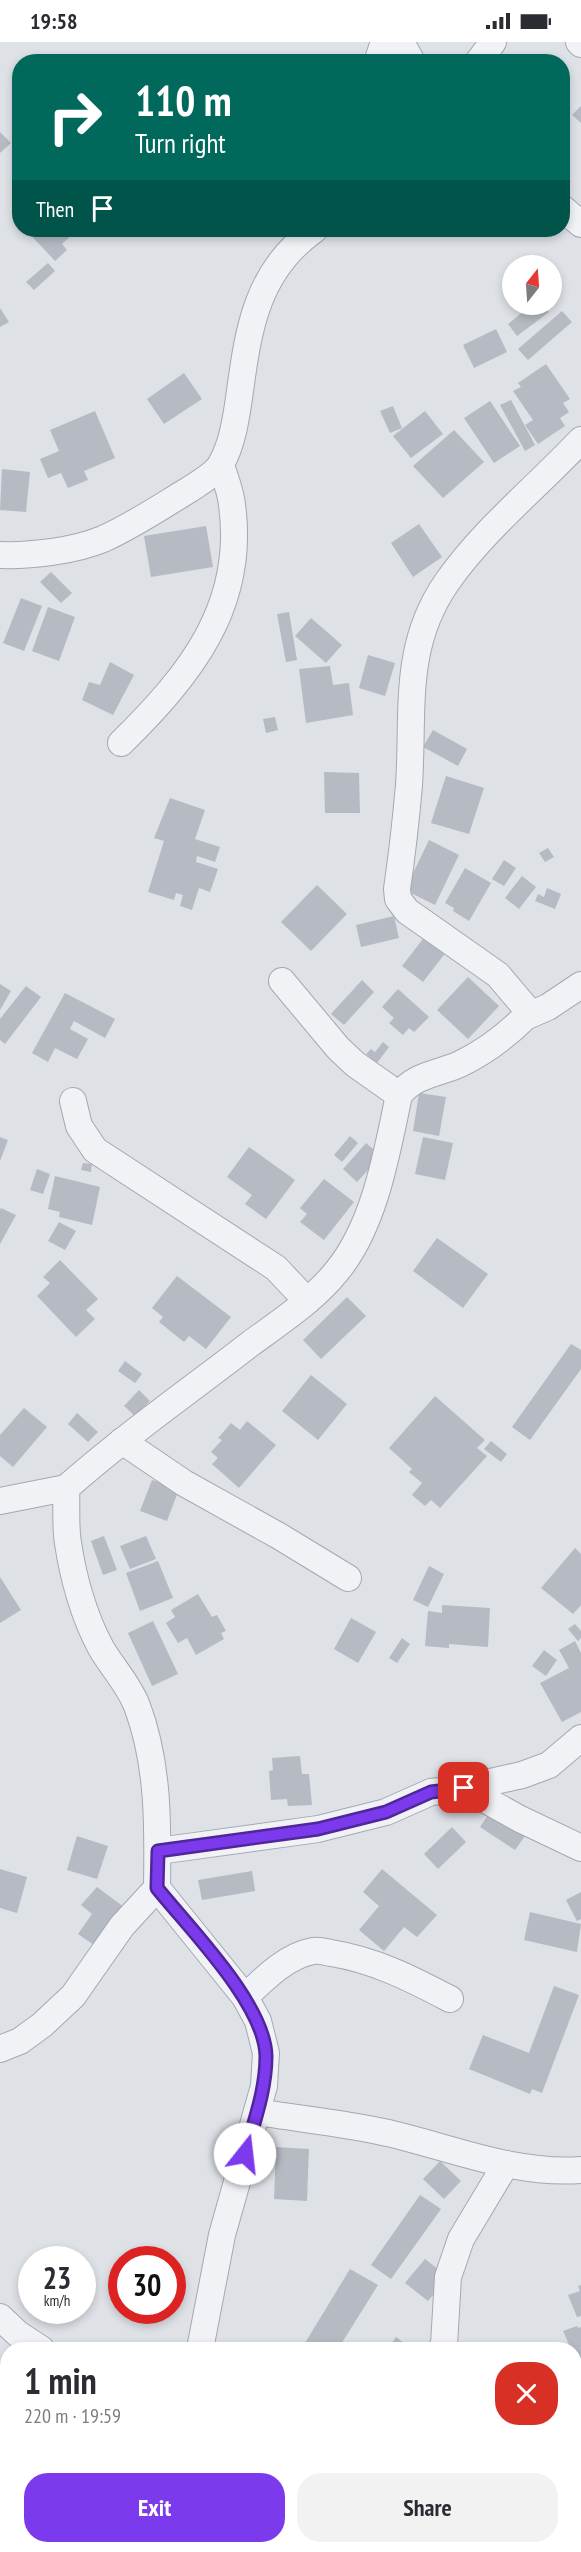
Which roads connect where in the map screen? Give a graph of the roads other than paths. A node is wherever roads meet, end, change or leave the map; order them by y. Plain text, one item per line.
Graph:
1 (308, 237) edge
2 (581, 440) edge
3 (221, 465) junction
4 (0, 555) edge
5 (121, 743) dead end
6 (282, 981) dead end
7 (581, 985) edge
8 (525, 1017) junction
9 (399, 1095) junction
10 (73, 1101) dead end
11 (307, 1301) junction
12 (122, 1441) junction
13 (66, 1488) junction
14 (0, 1501) edge
15 (348, 1578) dead end
16 (581, 1738) edge
17 (464, 1788) junction
18 (581, 1848) edge
19 (158, 1851) junction
20 (157, 1888) junction
21 (245, 1997) junction
22 (450, 1999) dead end
23 (0, 2049) edge
24 (257, 2112) junction
25 (506, 2164) junction
26 (581, 2170) edge
27 (0, 2317) edge
28 (30, 2342) edge
29 (201, 2342) edge
30 (446, 2342) edge

1 - 3 street
2 - 8 street
3 - 4 street
3 - 5 street
6 - 9 street
7 - 8 street
8 - 9 street
9 - 11 street
10 - 11 street
11 - 12 street
12 - 13 street
12 - 15 street
13 - 14 street
13 - 19 street
16 - 17 street
17 - 18 street
17 - 19 street
19 - 20 street
20 - 21 street
20 - 23 street
21 - 22 street
21 - 24 street
24 - 25 street
24 - 29 street
25 - 26 street
25 - 30 street
27 - 28 street

